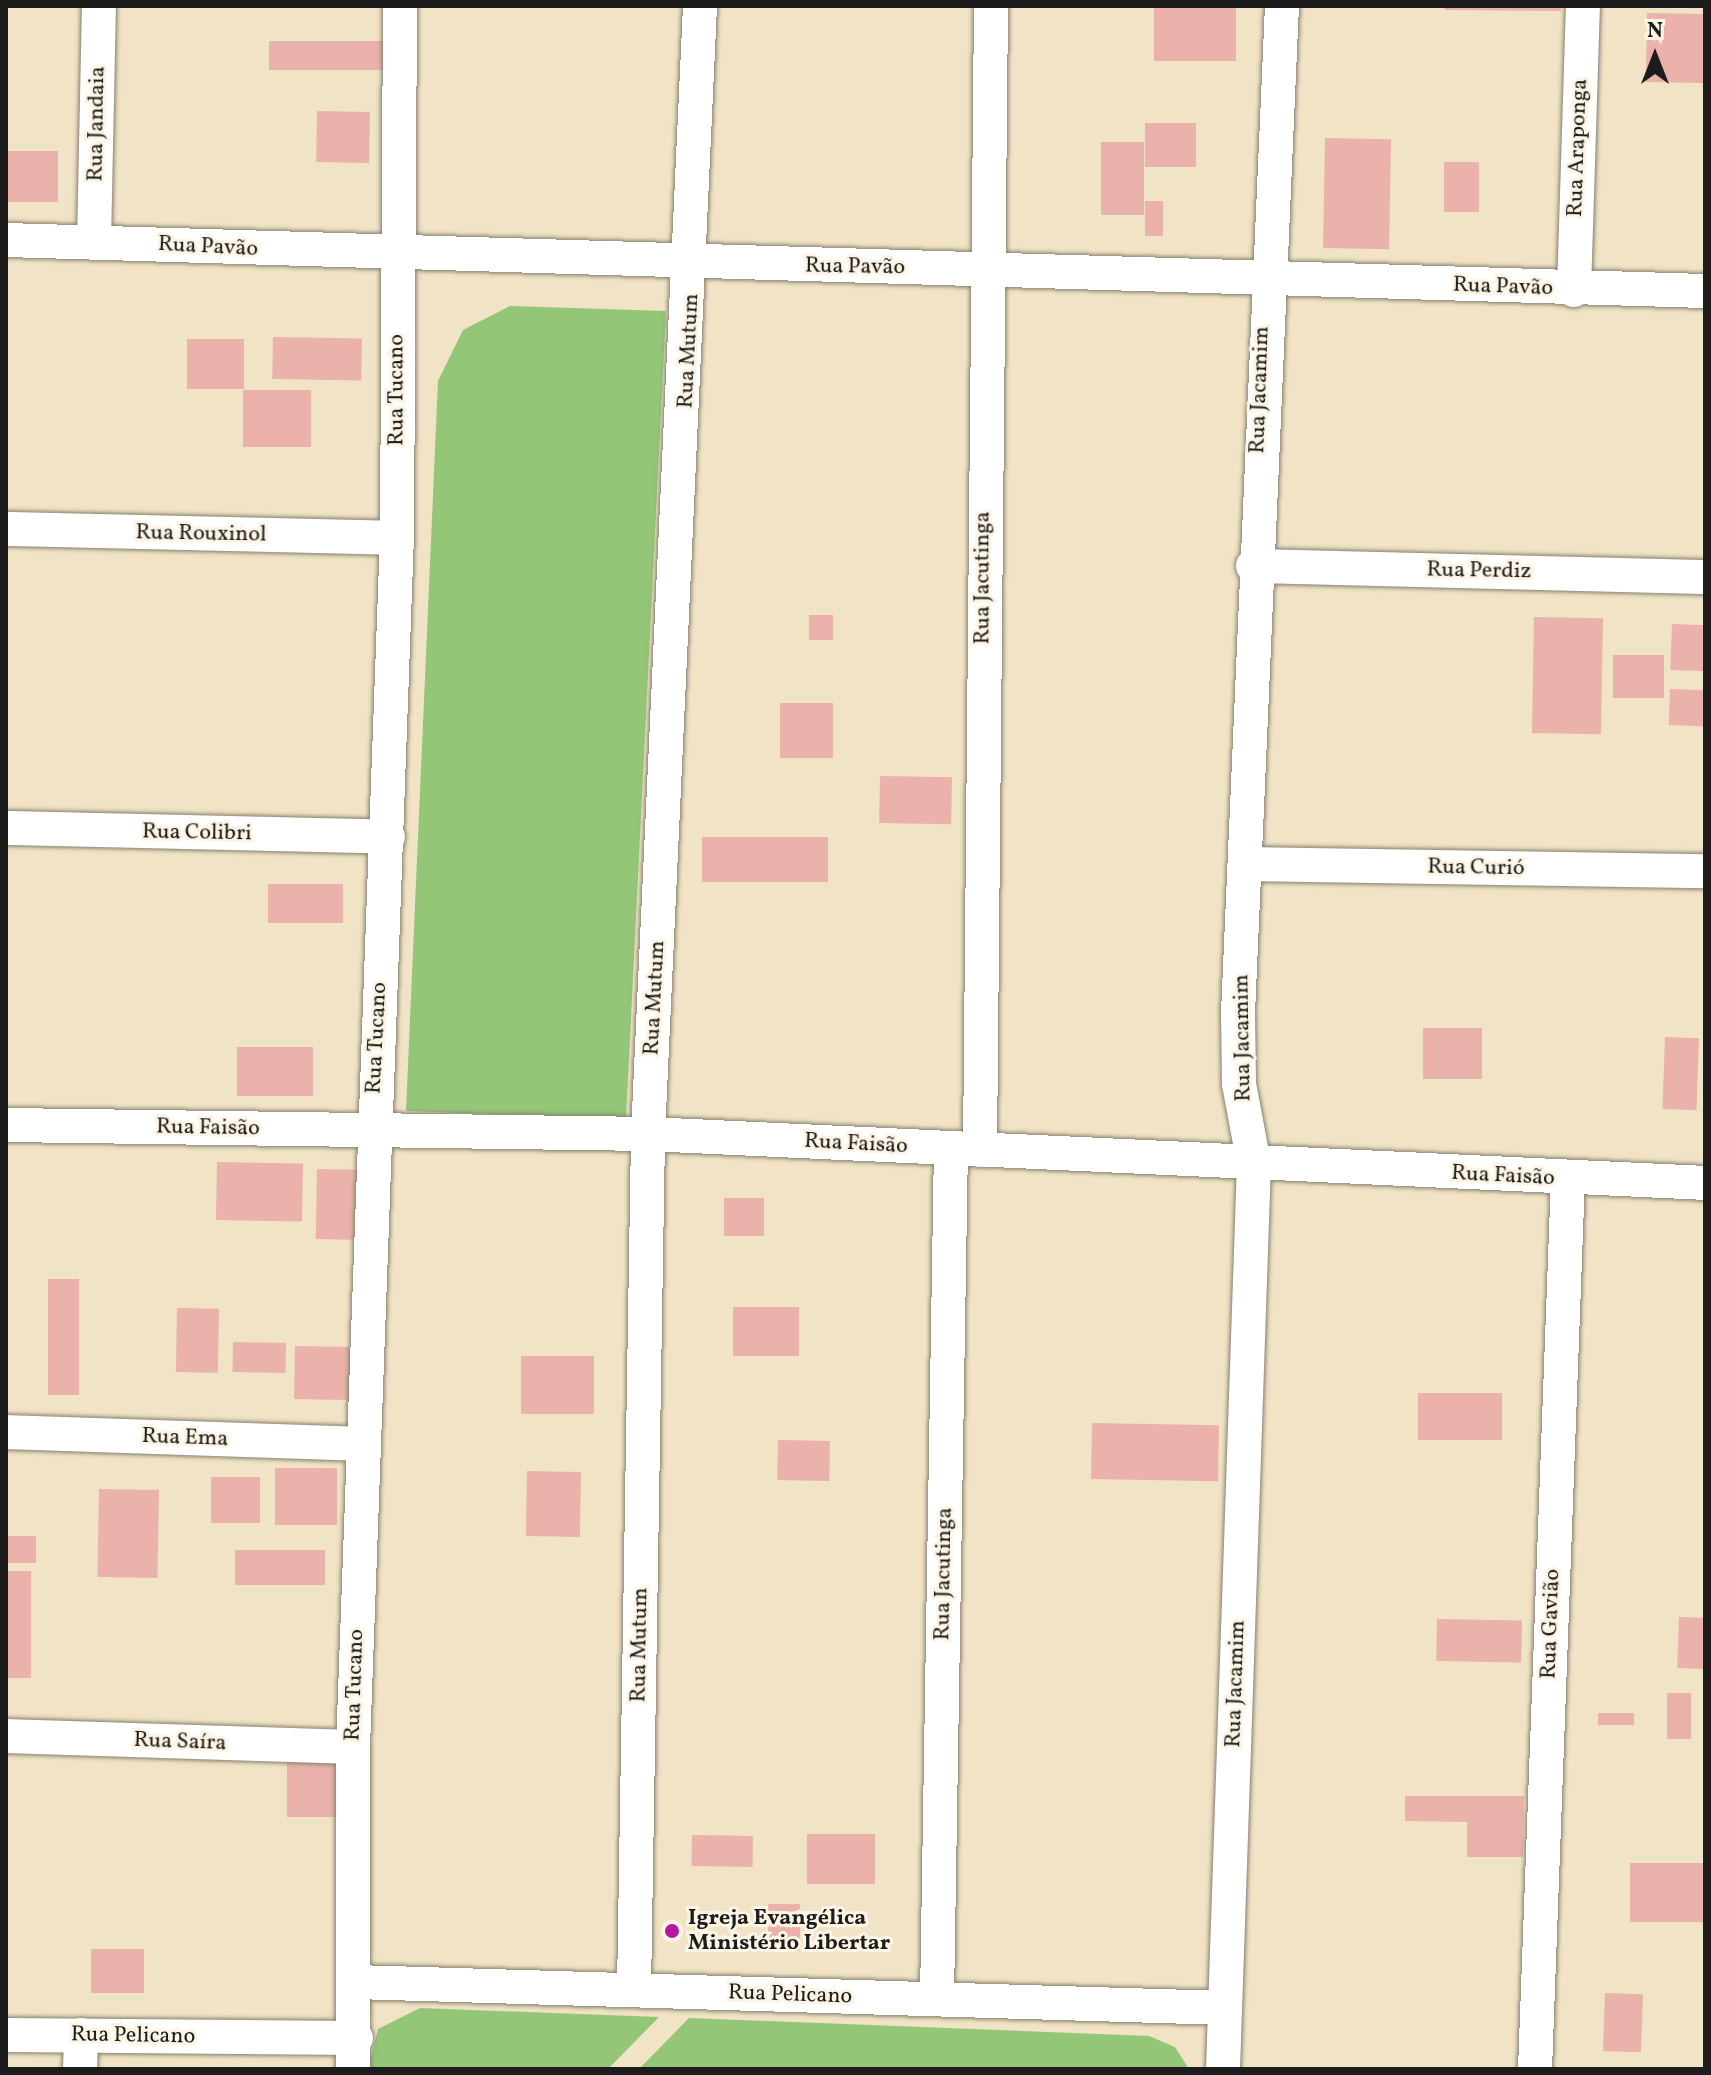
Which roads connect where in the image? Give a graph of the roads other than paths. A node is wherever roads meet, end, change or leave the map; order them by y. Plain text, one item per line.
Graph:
1 (99, 6) edge
2 (400, 6) edge
3 (700, 6) edge
4 (991, 6) edge
5 (1282, 6) edge
6 (1583, 6) edge
7 (6, 240) edge
8 (94, 242) junction
9 (396, 255) junction
10 (693, 265) junction
11 (985, 268) junction
12 (1265, 276) junction
13 (1574, 290) junction
14 (1705, 291) edge
15 (6, 529) edge
16 (397, 538) junction
17 (1253, 566) junction
18 (1705, 577) edge
19 (6, 828) edge
20 (388, 837) junction
21 (1246, 864) junction
22 (1705, 871) edge
23 (6, 1125) edge
24 (372, 1130) junction
25 (648, 1134) junction
26 (965, 1149) junction
27 (1254, 1164) junction
28 (1568, 1179) junction
29 (1705, 1183) edge
30 (6, 1432) edge
31 (364, 1444) junction
32 (6, 1736) edge
33 (353, 1747) junction
34 (355, 1982) junction
35 (634, 1990) junction
36 (937, 1999) junction
37 (1225, 2008) junction
38 (6, 2035) edge
39 (81, 2035) junction
40 (354, 2054) edge
41 (80, 2069) edge
42 (1223, 2069) edge
43 (1535, 2069) edge

1 - 8 street, Rua Jandaia
2 - 9 street, Rua Tucano
3 - 10 street, Rua Mutum
4 - 11 street, Rua Jacutinga
5 - 12 street, Rua Jacamim
6 - 13 street, Rua Araponga
7 - 8 street, Rua Pavão
8 - 9 street, Rua Pavão
9 - 10 street, Rua Pavão
9 - 16 street, Rua Tucano
10 - 11 street, Rua Pavão
10 - 25 street, Rua Mutum
11 - 12 street, Rua Pavão
11 - 26 street, Rua Jacutinga
12 - 13 street, Rua Pavão
12 - 17 street, Rua Jacamim
13 - 14 street, Rua Pavão
15 - 16 street, Rua Rouxinol
16 - 20 street, Rua Tucano
17 - 18 street, Rua Perdiz
17 - 21 street, Rua Jacamim
19 - 20 street, Rua Colibri
20 - 24 street, Rua Tucano
21 - 22 street, Rua Curió
21 - 27 street, Rua Jacamim
23 - 24 street, Rua Faisão
24 - 25 street, Rua Faisão
24 - 31 street, Rua Tucano
25 - 26 street, Rua Faisão
25 - 35 street, Rua Mutum
26 - 27 street, Rua Faisão
26 - 36 street, Rua Jacutinga
27 - 28 street, Rua Faisão
27 - 37 street, Rua Jacamim
28 - 29 street, Rua Faisão
28 - 43 street, Rua Gavião
30 - 31 street, Rua Ema
31 - 33 street, Rua Tucano
32 - 33 street, Rua Saíra
33 - 34 street, Rua Tucano
34 - 35 street, Rua Pelicano
34 - 40 street, Rua Tucano
35 - 36 street, Rua Pelicano
36 - 37 street, Rua Pelicano
37 - 42 street, Rua Jacamim
38 - 39 street, Rua Pelicano
39 - 40 street, Rua Pelicano
39 - 41 street

